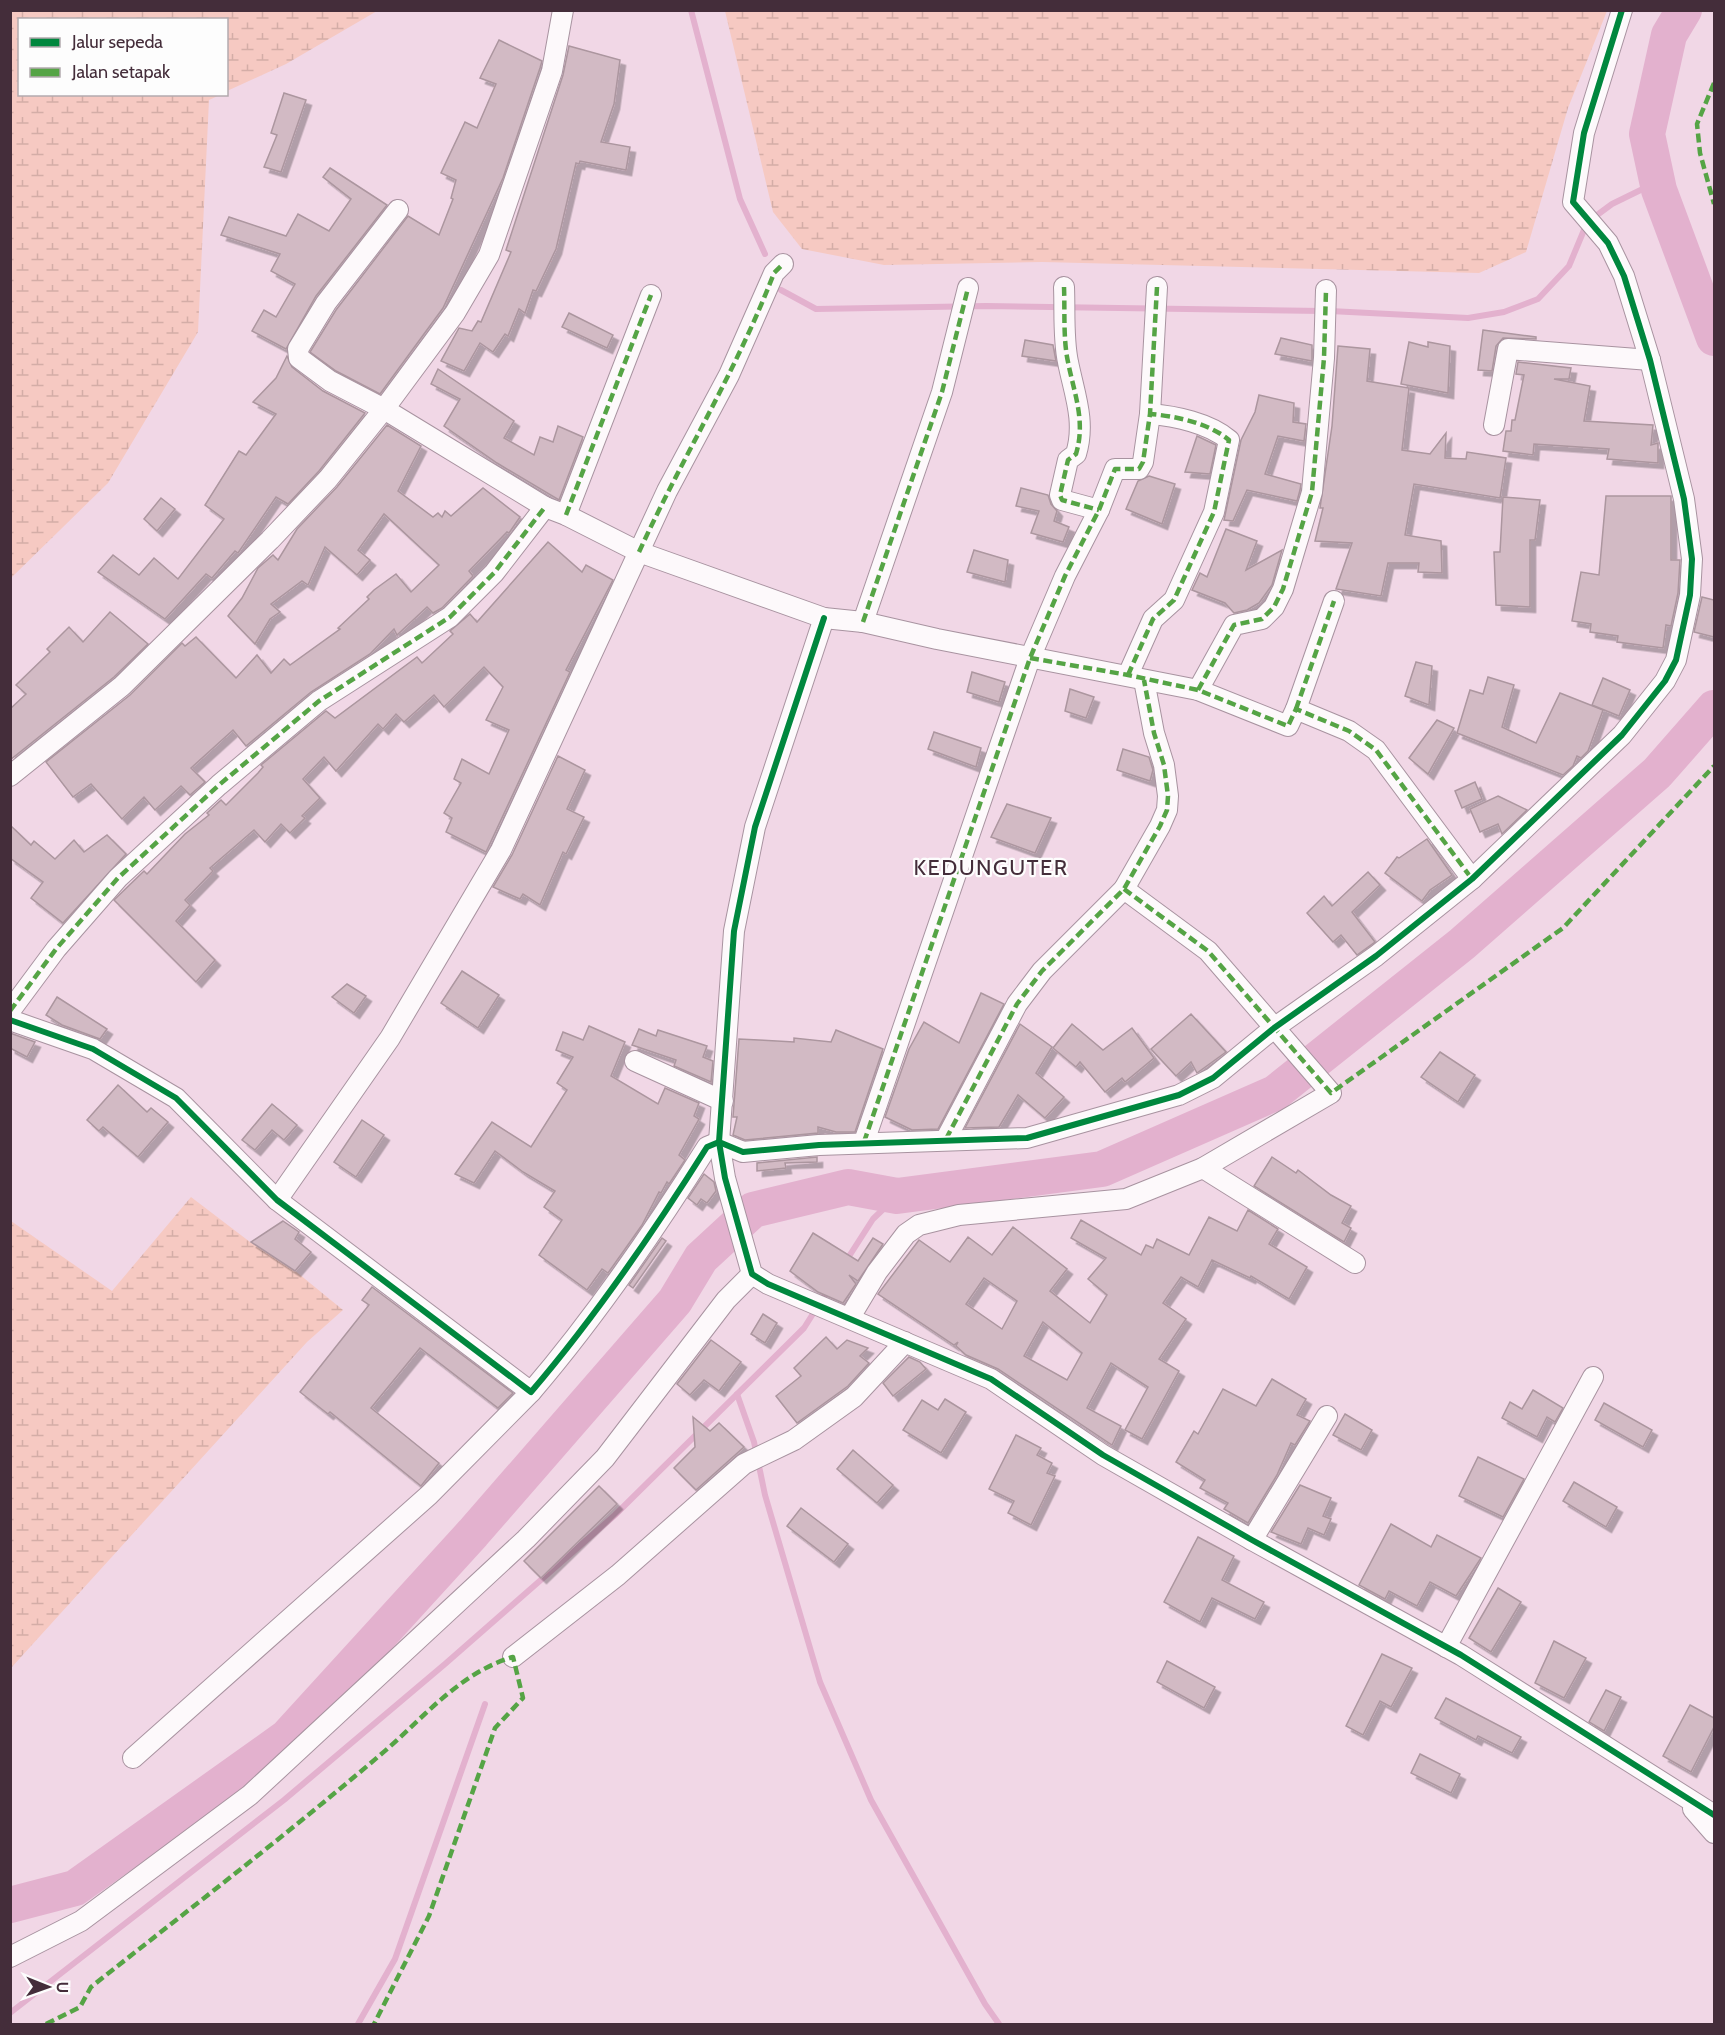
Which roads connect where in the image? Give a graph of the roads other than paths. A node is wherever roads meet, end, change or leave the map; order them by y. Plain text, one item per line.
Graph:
1 (563, 10) edge
2 (1622, 10) edge
3 (398, 210) dead end
4 (783, 264) dead end
5 (1326, 290) dead end
6 (651, 295) dead end
7 (965, 300) dead end
8 (1065, 300) dead end
9 (1157, 301) dead end
10 (1650, 360) junction
11 (384, 409) junction
12 (1150, 414) junction
13 (1494, 425) dead end
14 (545, 507) junction
15 (1099, 510) junction
16 (566, 515) junction
17 (639, 552) junction
18 (1334, 601) dead end
19 (824, 618) junction
20 (863, 622) junction
21 (1030, 658) junction
22 (1136, 677) junction
23 (1198, 690) junction
24 (1296, 709) junction
25 (10, 777) edge
26 (1472, 879) junction
27 (1124, 889) junction
28 (10, 1011) edge
29 (10, 1020) edge
30 (1278, 1032) junction
31 (635, 1061) dead end
32 (723, 1101) junction
33 (946, 1139) junction
34 (719, 1142) junction
35 (864, 1143) junction
36 (1203, 1168) junction
37 (277, 1200) junction
38 (1356, 1263) dead end
39 (756, 1271) junction
40 (841, 1314) junction
41 (905, 1342) junction
42 (1593, 1377) dead end
43 (531, 1392) junction
44 (1327, 1416) dead end
45 (1252, 1540) junction
46 (1446, 1647) junction
47 (513, 1657) dead end
48 (133, 1758) dead end
49 (1681, 1796) junction
50 (1714, 1815) edge
51 (1714, 1833) edge
52 (10, 1957) edge

1 - 11 street
2 - 10 street
3 - 11 street
4 - 17 street
5 - 23 street
6 - 16 street
7 - 20 street
8 - 15 street
9 - 12 street
10 - 13 street
10 - 26 street
11 - 14 street
11 - 25 street
12 - 15 street
12 - 22 street
14 - 16 street
14 - 28 street
15 - 21 street
16 - 17 street
17 - 19 street
17 - 37 street
18 - 24 street
19 - 20 street
19 - 32 street
20 - 21 street
21 - 22 street
21 - 35 street
22 - 23 street
22 - 27 street
23 - 24 street
24 - 26 street
26 - 30 street
27 - 30 street
27 - 33 street
29 - 37 street
30 - 33 street
30 - 36 street
31 - 32 street
32 - 34 street
33 - 35 street
34 - 35 street
34 - 39 street
34 - 43 street
36 - 38 street
36 - 40 street
37 - 43 street
39 - 40 street
39 - 52 street
40 - 41 street
41 - 45 street
41 - 47 street
42 - 46 street
43 - 48 street
44 - 45 street
45 - 46 street
46 - 49 street
49 - 50 street
49 - 51 street

